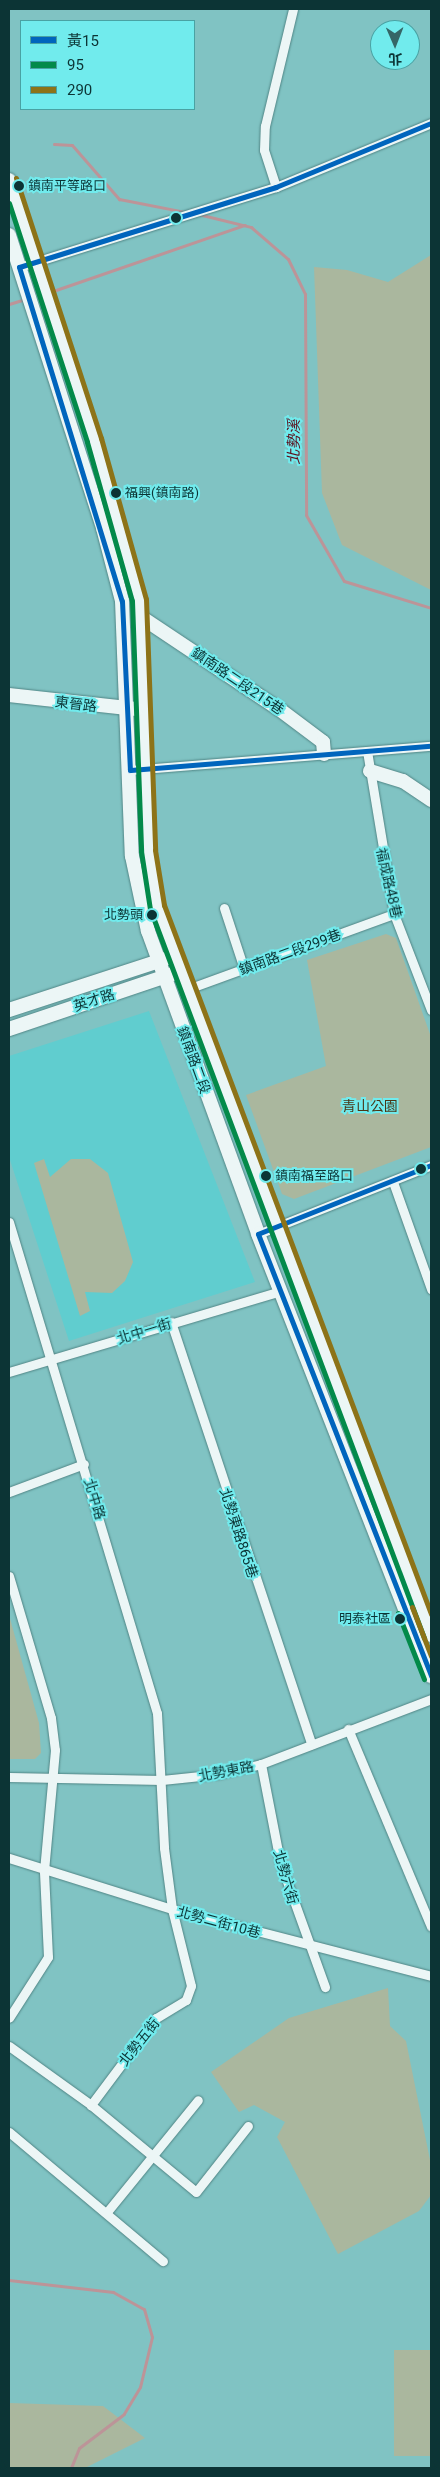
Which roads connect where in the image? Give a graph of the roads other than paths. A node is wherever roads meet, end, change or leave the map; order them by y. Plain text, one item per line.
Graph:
1 (293, 9) edge
2 (431, 123) edge
3 (9, 180) edge
4 (276, 187) junction
5 (9, 235) edge
6 (37, 262) junction
7 (19, 267) junction
8 (141, 617) junction
9 (9, 695) edge
10 (128, 709) junction
11 (144, 710) junction
12 (431, 746) edge
13 (367, 751) junction
14 (324, 754) junction
15 (130, 770) junction
16 (147, 770) junction
17 (370, 771) junction
18 (431, 800) edge
19 (224, 908) dead end
20 (394, 914) junction
21 (173, 956) junction
22 (157, 962) junction
23 (244, 969) junction
24 (179, 972) junction
25 (163, 977) junction
26 (185, 990) junction
27 (9, 1010) edge
28 (431, 1010) edge
29 (9, 1029) edge
30 (431, 1165) edge
31 (393, 1182) junction
32 (9, 1222) edge
33 (274, 1228) junction
34 (258, 1234) junction
35 (431, 1289) edge
36 (280, 1290) junction
37 (171, 1322) junction
38 (54, 1359) junction
39 (9, 1372) edge
40 (84, 1464) junction
41 (9, 1492) edge
42 (9, 1576) edge
43 (431, 1635) edge
44 (431, 1676) edge
45 (431, 1699) edge
46 (348, 1729) junction
47 (311, 1744) junction
48 (261, 1764) junction
49 (9, 1777) edge
50 (54, 1778) junction
51 (162, 1780) junction
52 (9, 1858) edge
53 (44, 1872) junction
54 (172, 1909) junction
55 (431, 1926) edge
56 (307, 1946) junction
57 (431, 1976) edge
58 (325, 1987) dead end
59 (9, 2018) edge
60 (9, 2046) edge
61 (198, 2100) dead end
62 (91, 2105) junction
63 (248, 2126) dead end
64 (9, 2132) edge
65 (153, 2154) junction
66 (107, 2212) junction
67 (163, 2261) dead end

1 - 4 street
2 - 4 street
3 - 6 street, 鎮南路二段
4 - 6 street
5 - 7 street, 鎮南路二段
6 - 7 street
6 - 8 street, 鎮南路二段
7 - 10 street, 鎮南路二段
8 - 11 street, 鎮南路二段
8 - 14 street, 鎮南路二段215巷
9 - 10 street, 東晉路
10 - 11 street, 東晉路
10 - 15 street, 鎮南路二段
11 - 16 street, 鎮南路二段
12 - 13 street
13 - 14 street
13 - 17 street, 福成路48巷
14 - 16 street
15 - 16 street
15 - 22 street, 鎮南路二段
16 - 21 street, 鎮南路二段
17 - 18 street
17 - 20 street, 福成路48巷
19 - 23 street
20 - 23 street, 鎮南路二段299巷
20 - 28 street, 福成路48巷
21 - 22 street, 英才路
21 - 24 street, 鎮南路二段
22 - 25 street, 鎮南路二段
22 - 27 street, 英才路
23 - 26 street, 鎮南路二段299巷
24 - 25 street, 英才路
24 - 26 street, 鎮南路二段
25 - 29 street, 英才路
25 - 34 street, 鎮南路二段
26 - 33 street, 鎮南路二段
30 - 31 street
31 - 33 street
31 - 35 street
32 - 38 street, 北中路
33 - 34 street
33 - 43 street, 鎮南路二段
34 - 36 street, 鎮南路二段
36 - 37 street, 北中一街
36 - 44 street, 鎮南路二段
37 - 38 street, 北中一街
37 - 47 street, 北勢東路865巷
38 - 39 street, 北中一街
38 - 40 street, 北中路
40 - 41 street
40 - 51 street, 北中路
42 - 50 street
45 - 46 street, 北勢東路
46 - 47 street, 北勢東路
46 - 55 street
47 - 48 street, 北勢東路
48 - 51 street, 北勢東路
48 - 56 street, 北勢六街
49 - 50 street, 北勢東路
50 - 51 street, 北勢東路
50 - 53 street
51 - 54 street, 北勢五街
52 - 53 street, 北勢二街10巷
53 - 54 street, 北勢二街10巷
53 - 59 street
54 - 56 street, 北勢二街10巷
54 - 62 street, 北勢五街
56 - 57 street, 北勢二街10巷
56 - 58 street, 北勢六街
60 - 62 street
61 - 65 street
62 - 65 street
63 - 65 street
64 - 66 street
65 - 66 street
66 - 67 street

